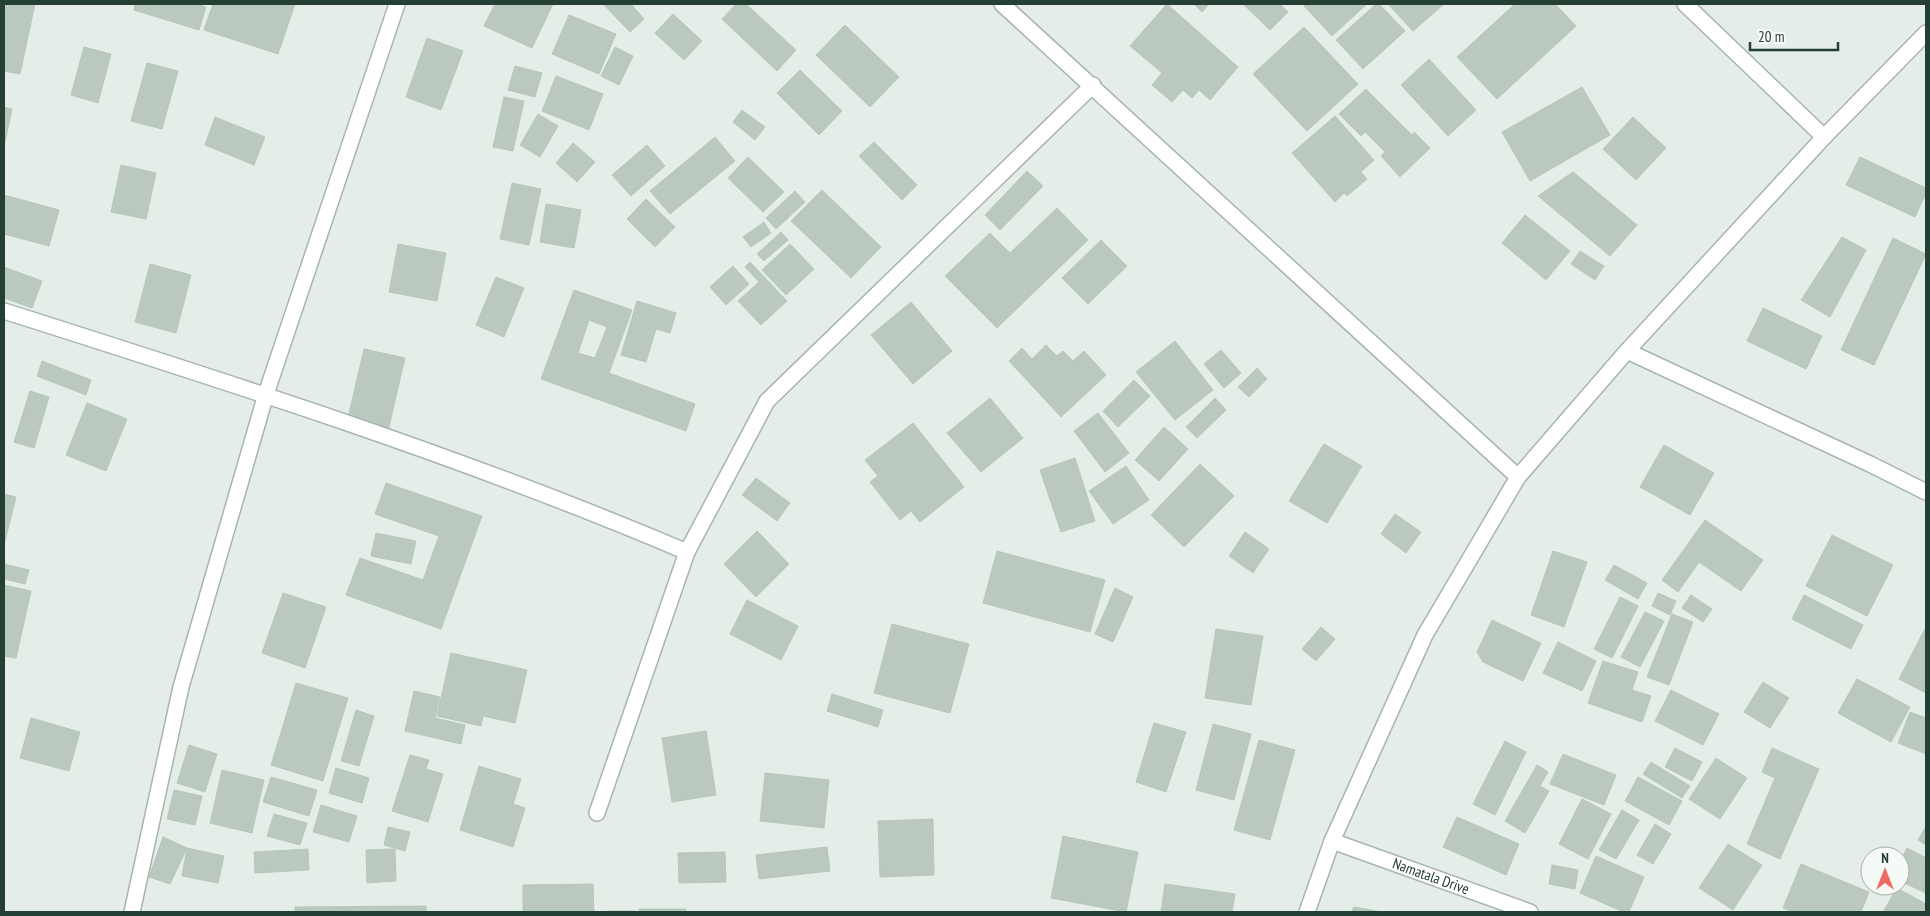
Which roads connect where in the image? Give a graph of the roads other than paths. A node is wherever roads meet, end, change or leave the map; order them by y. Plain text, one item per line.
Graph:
1 (397, 4) edge
2 (1002, 4) edge
3 (1685, 4) edge
4 (1926, 33) edge
5 (1093, 85) junction
6 (1824, 137) junction
7 (4, 311) edge
8 (1627, 350) junction
9 (266, 394) junction
10 (1518, 477) junction
11 (1926, 492) edge
12 (686, 552) junction
13 (597, 813) dead end
14 (1332, 842) junction
15 (132, 912) edge
16 (1307, 912) edge
17 (1530, 912) edge

1 - 9 street
2 - 5 street
3 - 6 street
4 - 6 street
5 - 10 street
5 - 12 street
6 - 8 street
7 - 9 street
8 - 10 street
8 - 11 street
9 - 12 street
9 - 15 street
10 - 14 street
12 - 13 street
14 - 16 street
14 - 17 street, Namatala Drive

